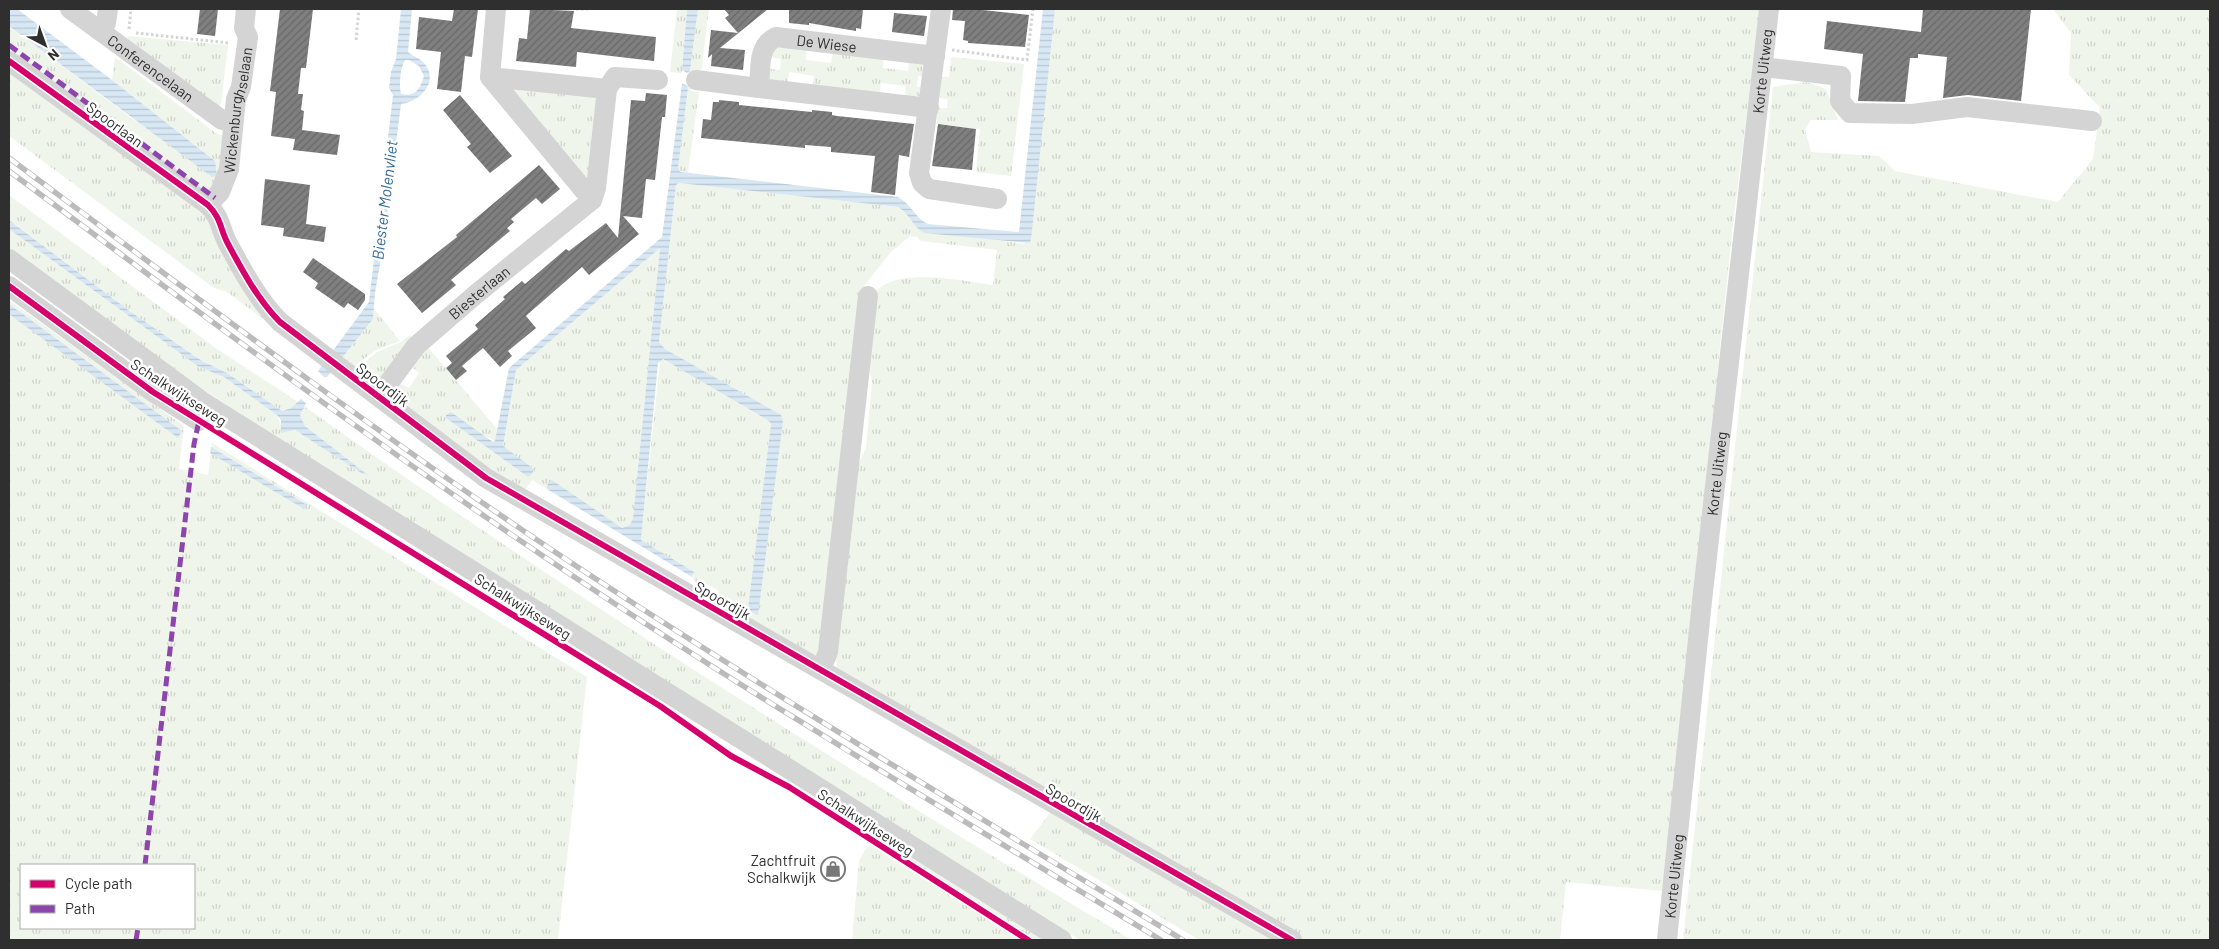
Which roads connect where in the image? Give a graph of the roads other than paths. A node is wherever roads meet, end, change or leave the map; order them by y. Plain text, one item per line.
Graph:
1 (70, 9) edge
2 (108, 9) edge
3 (246, 9) edge
4 (496, 9) edge
5 (941, 9) edge
6 (1769, 9) edge
7 (100, 30) junction
8 (936, 52) junction
9 (9, 61) edge
10 (1763, 67) junction
11 (490, 77) junction
12 (658, 80) dead end
13 (696, 80) dead end
14 (759, 88) junction
15 (607, 89) junction
16 (929, 108) junction
17 (2092, 121) dead end
18 (233, 122) junction
19 (997, 199) dead end
20 (592, 200) junction
21 (208, 205) junction
22 (9, 259) edge
23 (9, 286) edge
24 (868, 296) dead end
25 (379, 396) junction
26 (203, 413) junction
27 (821, 670) junction
28 (1062, 940) edge
29 (1292, 940) edge
30 (1667, 940) edge

1 - 7 street, Conferencelaan
2 - 7 street
3 - 18 street, Wickenburghselaan
4 - 11 street
5 - 8 street
6 - 10 street, Korte Uitweg
7 - 18 street, Conferencelaan
8 - 14 street, De Wiese
8 - 16 street
9 - 21 street, Spoorlaan
10 - 17 street
10 - 30 street, Korte Uitweg
11 - 15 street
11 - 20 street
12 - 15 street
13 - 14 street
14 - 16 street
15 - 20 street
16 - 19 street
18 - 21 street, Wickenburghselaan
20 - 25 street, Biesterlaan
21 - 25 street, Spoordijk
22 - 26 street, Schalkwijkseweg
23 - 26 street, Schalkwijkseweg
24 - 27 street
25 - 27 street, Spoordijk
26 - 28 street, Schalkwijkseweg
27 - 29 street, Spoordijk

